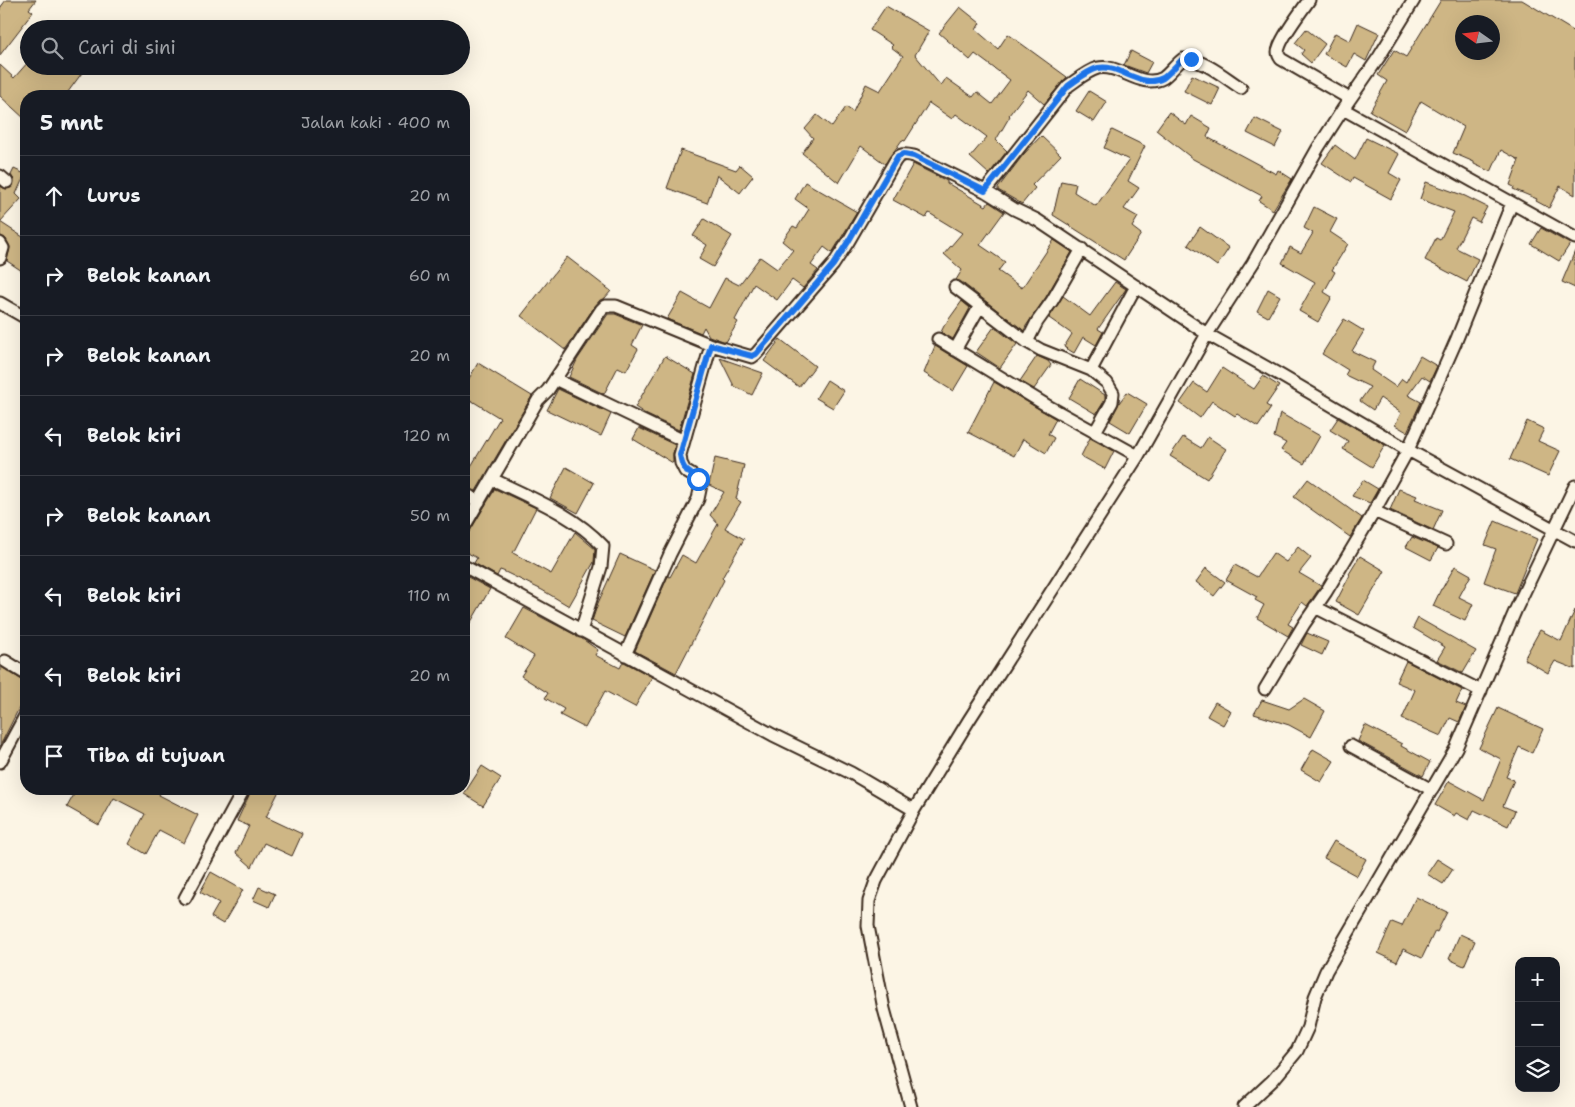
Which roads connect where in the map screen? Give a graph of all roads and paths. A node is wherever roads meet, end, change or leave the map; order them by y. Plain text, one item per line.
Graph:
1 (1309, 0) edge
2 (1414, 0) edge
3 (1242, 88) dead end
4 (1350, 98) junction
5 (1342, 109) junction
6 (985, 191) junction
7 (1512, 203) junction
8 (1575, 238) edge
9 (0, 243) edge
10 (1082, 249) junction
11 (0, 258) edge
12 (1136, 286) junction
13 (955, 287) dead end
14 (0, 303) edge
15 (980, 306) junction
16 (20, 315) edge
17 (1208, 334) junction
18 (938, 339) dead end
19 (1028, 342) junction
20 (711, 345) junction
21 (955, 350) junction
22 (1091, 370) junction
23 (555, 379) junction
24 (1095, 432) junction
25 (684, 441) junction
26 (1408, 450) junction
27 (1138, 456) junction
28 (492, 479) junction
29 (1575, 487) edge
30 (470, 497) edge
31 (479, 502) junction
32 (1374, 511) junction
33 (470, 517) edge
34 (1555, 530) junction
35 (1575, 541) edge
36 (1446, 544) dead end
37 (470, 569) edge
38 (1315, 607) junction
39 (581, 631) junction
40 (625, 655) junction
41 (5, 661) dead end
42 (20, 670) edge
43 (1265, 690) dead end
44 (1480, 692) junction
45 (20, 725) edge
46 (1350, 746) dead end
47 (0, 762) edge
48 (1432, 790) junction
49 (241, 795) edge
50 (914, 810) junction
51 (185, 898) dead end
52 (911, 1107) edge
53 (1244, 1107) edge

1 - 4 street
2 - 4 street
3 - 6 street
4 - 5 street
5 - 7 street
5 - 17 street
6 - 10 street
6 - 20 street
7 - 8 street
7 - 26 street
9 - 11 street
10 - 12 street
10 - 19 street
12 - 17 street
12 - 22 street
13 - 15 street
14 - 16 street
15 - 19 street
15 - 21 street
17 - 26 street
17 - 27 street
18 - 21 street
19 - 22 street
20 - 23 street
20 - 25 street
21 - 24 street
22 - 24 street
23 - 25 street
23 - 28 street
24 - 27 street
25 - 40 street
26 - 32 street
26 - 34 street
27 - 50 street
28 - 31 street
28 - 39 street
29 - 34 street
30 - 31 street
31 - 33 street
32 - 36 street
32 - 38 street
34 - 35 street
34 - 44 street
37 - 39 street
38 - 43 street
38 - 44 street
39 - 40 street
40 - 50 street
41 - 42 street
44 - 48 street
45 - 47 street
46 - 48 street
48 - 53 street
49 - 51 street
50 - 52 street

